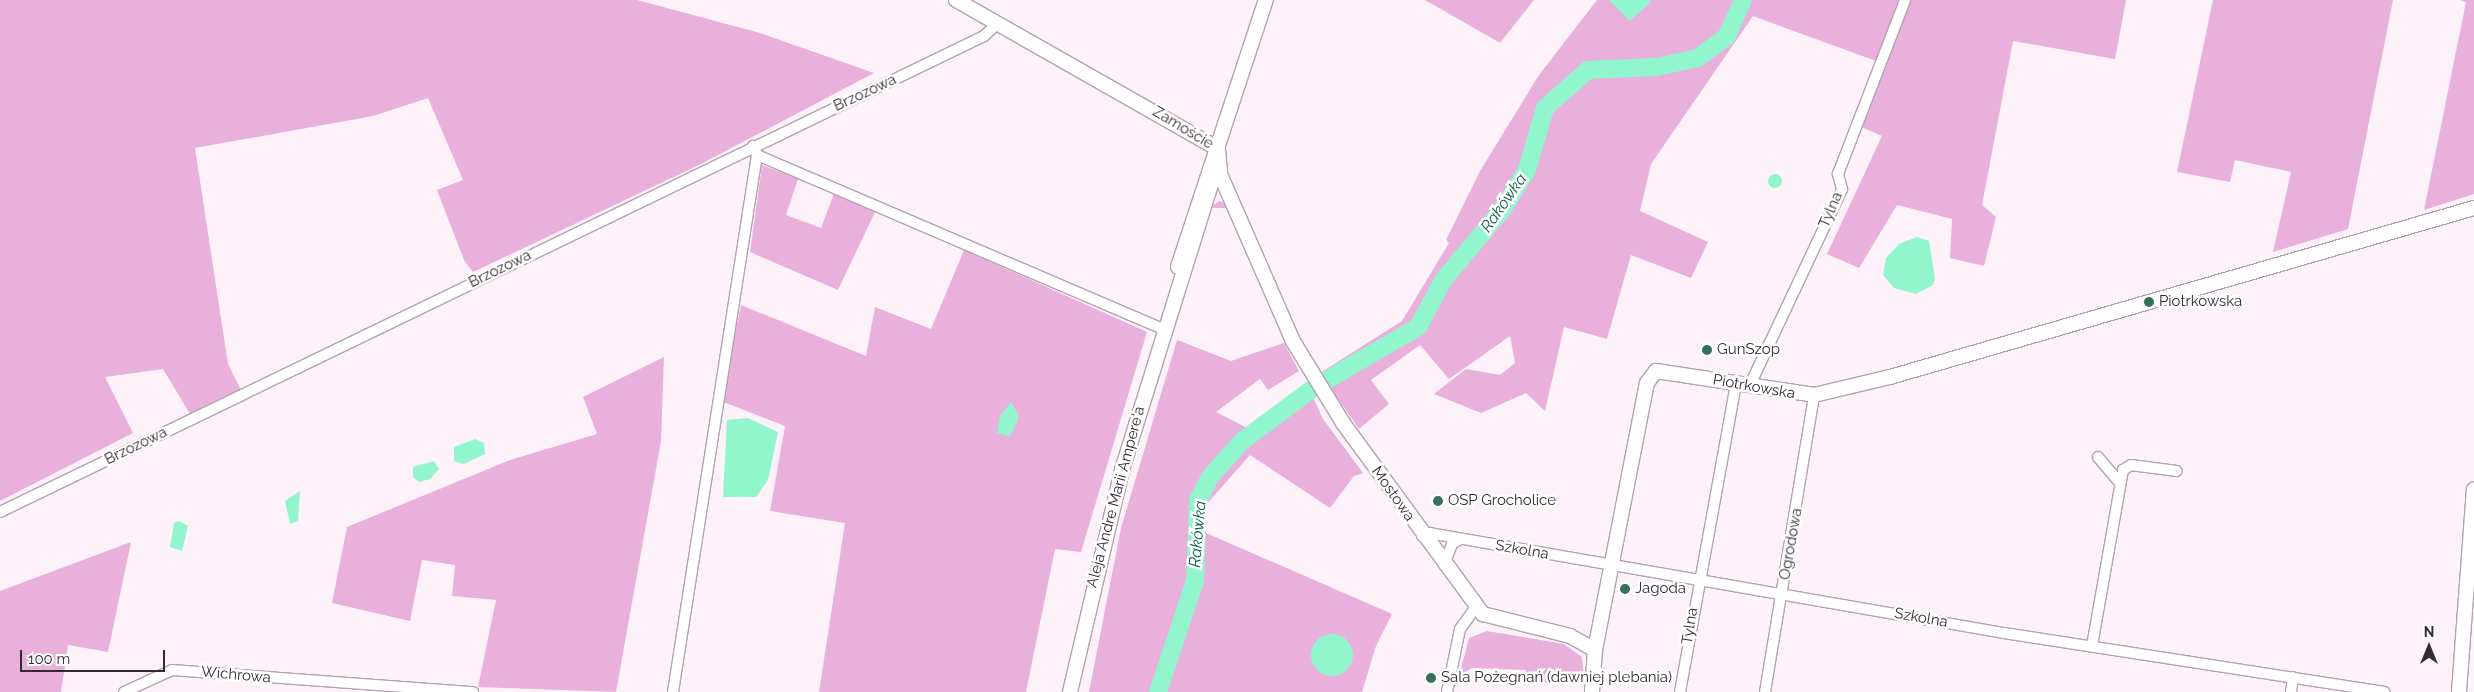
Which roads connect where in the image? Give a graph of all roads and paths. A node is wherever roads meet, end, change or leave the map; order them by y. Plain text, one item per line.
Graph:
1 (956, 0) edge
2 (1266, 0) edge
3 (1905, 0) edge
4 (998, 23) junction
5 (1218, 149) junction
6 (755, 151) junction
7 (1231, 201) junction
8 (1209, 202) junction
9 (2474, 208) edge
10 (1171, 304) junction
11 (1163, 329) junction
12 (1314, 377) joint
13 (1742, 386) junction
14 (1814, 395) junction
15 (2098, 458) dead end
16 (2177, 471) dead end
17 (2118, 481) junction
18 (2474, 490) edge
19 (0, 512) edge
20 (1422, 536) junction
21 (1460, 539) junction
22 (1444, 565) junction
23 (1614, 565) junction
24 (1698, 580) junction
25 (1782, 594) junction
26 (1475, 608) junction
27 (2092, 646) junction
28 (1595, 650) junction
29 (2293, 677) junction
30 (124, 692) edge
31 (473, 692) edge
32 (673, 692) edge
33 (1070, 692) edge
34 (1447, 692) edge
35 (1592, 692) edge
36 (1680, 692) edge
37 (1765, 692) edge
38 (2290, 692) edge
39 (2384, 692) edge
40 (2459, 692) edge

1 - 4 street, Zamoście
2 - 5 street
3 - 13 street, Tylna
4 - 5 street, Zamoście
4 - 6 street, Brzozowa
5 - 7 street, Zamoście
5 - 8 street, Aleja Andre Marii Ampere'a
5 - 10 street, Aleja Andre Marii Ampere'a
6 - 11 street
6 - 19 street, Brzozowa
6 - 32 street
7 - 8 street
7 - 12 street, Zamoście
8 - 10 street, Aleja Andre Marii Ampere'a
9 - 14 street, Piotrkowska
10 - 11 street, Aleja Andre Marii Ampere'a
11 - 33 street, Aleja Andre Marii Ampere'a
12 - 20 street, Mostowa
13 - 14 street, Piotrkowska
13 - 23 street, Piotrkowska
13 - 24 street, Tylna
14 - 25 street, Ogrodowa
15 - 17 street
16 - 17 street
17 - 27 street
18 - 40 street
20 - 21 street, Szkolna
20 - 22 street, Mostowa
21 - 22 street
21 - 23 street, Szkolna
22 - 26 street, Mostowa
23 - 24 street, Szkolna
23 - 28 street, Piotrkowska
24 - 25 street, Szkolna
24 - 36 street, Tylna
25 - 27 street, Szkolna
25 - 37 street, Ogrodowa
26 - 28 street
26 - 34 street
27 - 29 street, Szkolna
28 - 35 street, Piotrkowska
29 - 38 street
29 - 39 street, Szkolna
30 - 31 street, Wichrowa

